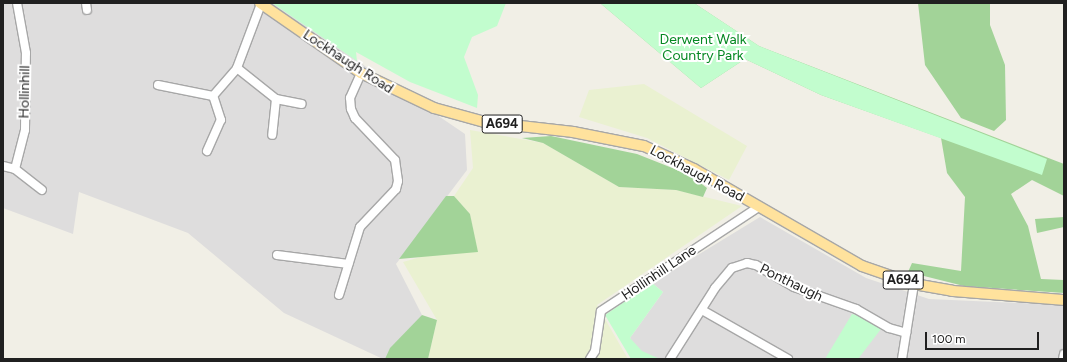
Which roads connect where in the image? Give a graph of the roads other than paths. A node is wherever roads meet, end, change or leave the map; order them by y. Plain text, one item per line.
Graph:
1 (17, 3) edge
2 (261, 3) edge
3 (236, 68) junction
4 (361, 72) junction
5 (158, 85) dead end
6 (214, 96) junction
7 (276, 99) junction
8 (302, 104) dead end
9 (272, 134) dead end
10 (207, 152) dead end
11 (3, 166) edge
12 (15, 169) junction
13 (42, 190) dead end
14 (759, 206) junction
15 (277, 255) dead end
16 (348, 264) junction
17 (914, 284) junction
18 (339, 295) dead end
19 (1064, 300) edge
20 (702, 310) junction
21 (906, 333) junction
22 (1064, 354) edge
23 (590, 359) edge
24 (670, 359) edge
25 (788, 359) edge
26 (902, 359) edge
27 (1063, 359) edge

1 - 12 street, Hollinhill
2 - 3 street
2 - 4 main road, Lockhaugh Road / A694
3 - 6 street
3 - 7 street
4 - 14 main road, Lockhaugh Road / A694
4 - 16 street
5 - 6 street
6 - 10 street
7 - 8 street
7 - 9 street
11 - 12 street
12 - 13 street
14 - 17 main road, A694
14 - 23 street, Hollinhill Lane
15 - 16 street
16 - 18 street
17 - 19 main road, A694
17 - 21 street
20 - 21 street, Ponthaugh
20 - 24 street, Ponthaugh
20 - 25 street
21 - 26 street
22 - 27 street

